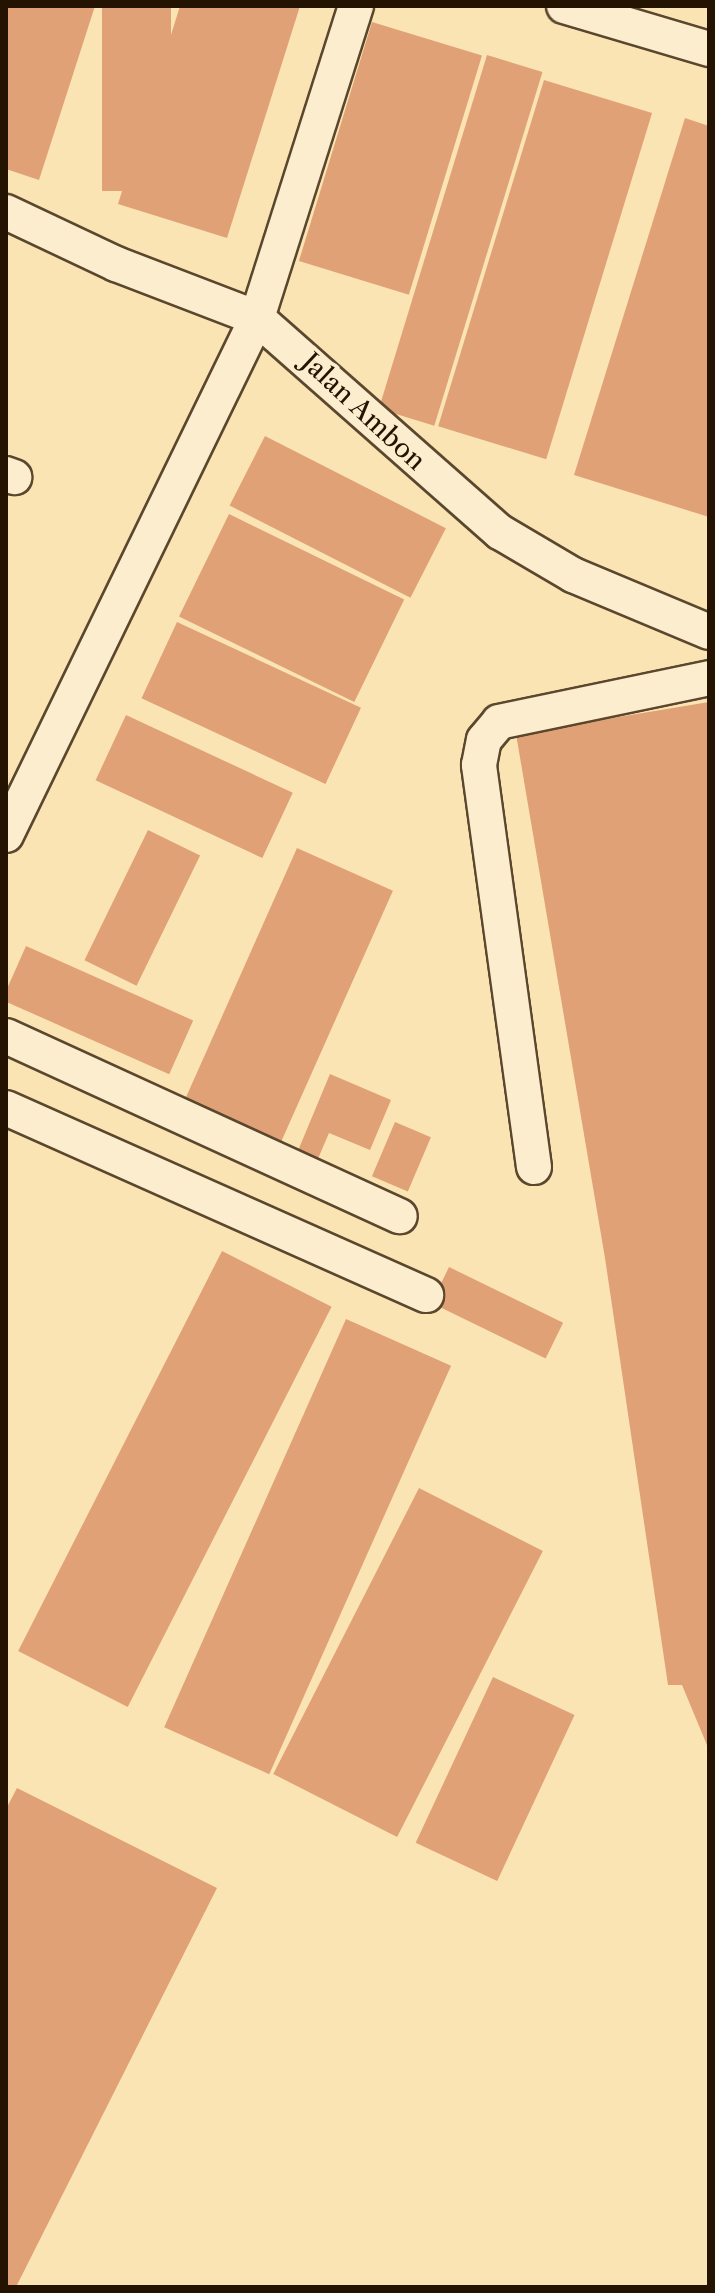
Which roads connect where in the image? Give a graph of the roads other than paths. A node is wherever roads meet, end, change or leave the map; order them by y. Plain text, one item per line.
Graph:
1 (356, 6) edge
2 (564, 6) edge
3 (709, 49) edge
4 (6, 212) edge
5 (257, 318) junction
6 (709, 632) edge
7 (709, 678) edge
8 (6, 835) edge
9 (6, 1036) edge
10 (6, 1108) edge
11 (534, 1167) dead end
12 (400, 1216) dead end
13 (426, 1295) dead end

1 - 5 street
2 - 3 street
4 - 5 street, Jalan Ambon
5 - 6 street, Jalan Ambon
5 - 8 street
7 - 11 street
9 - 12 street
10 - 13 street

